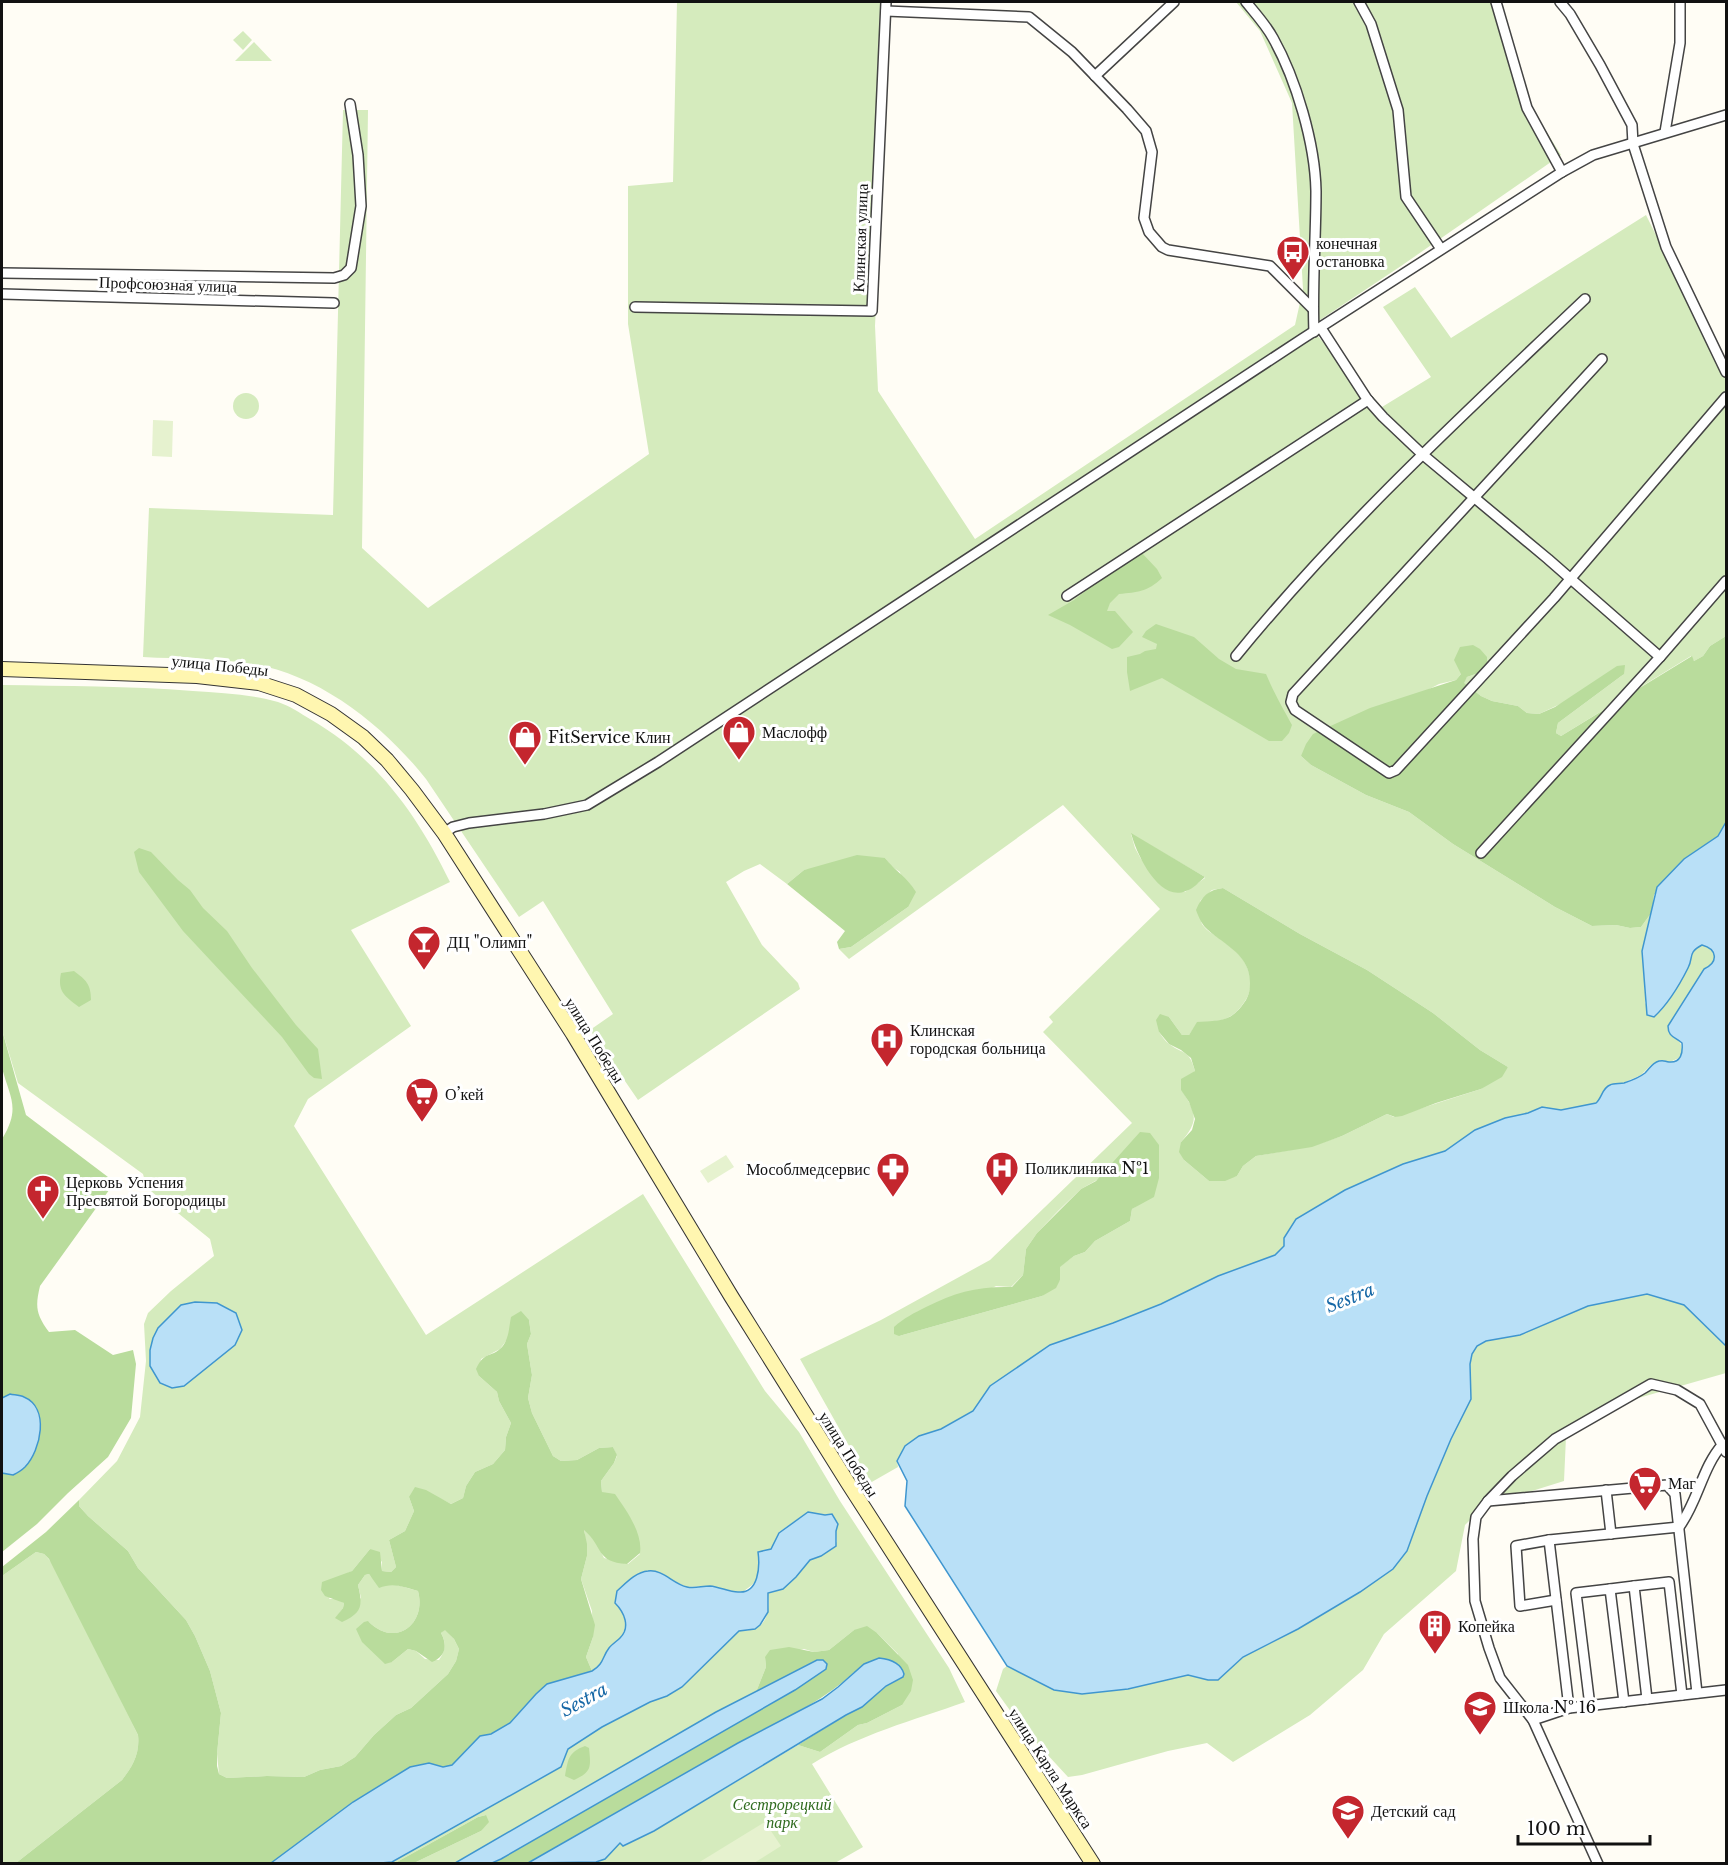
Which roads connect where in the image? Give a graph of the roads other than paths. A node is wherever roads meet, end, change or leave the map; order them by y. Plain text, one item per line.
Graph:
1 (1174, 2) edge
2 (1246, 2) edge
3 (1359, 2) edge
4 (1496, 2) edge
5 (1560, 2) edge
6 (1680, 2) edge
7 (886, 6) edge
8 (1095, 76) junction
9 (350, 104) dead end
10 (1726, 115) edge
11 (1665, 132) junction
12 (1632, 144) junction
13 (1562, 172) junction
14 (1441, 249) junction
15 (2, 273) edge
16 (2, 294) edge
17 (1585, 299) dead end
18 (334, 303) dead end
19 (635, 308) dead end
20 (1313, 309) junction
21 (1317, 330) junction
22 (1602, 359) dead end
23 (1726, 372) edge
24 (1726, 397) edge
25 (1368, 400) junction
26 (1422, 454) junction
27 (1474, 496) junction
28 (1571, 579) junction
29 (1726, 582) edge
30 (1067, 596) dead end
31 (1236, 656) dead end
32 (1660, 657) junction
33 (2, 669) edge
34 (444, 833) junction
35 (1480, 853) dead end
36 (1725, 1448) edge
37 (1606, 1490) junction
38 (1488, 1501) junction
39 (1679, 1527) junction
40 (1611, 1534) junction
41 (1549, 1540) junction
42 (1634, 1586) junction
43 (1610, 1589) junction
44 (1556, 1600) junction
45 (1726, 1690) edge
46 (982, 1691) joint
47 (1697, 1693) junction
48 (1682, 1695) junction
49 (1647, 1699) junction
50 (1624, 1702) junction
51 (1590, 1706) junction
52 (1569, 1708) junction
53 (1533, 1720) junction
54 (1093, 1863) edge
55 (1598, 1863) edge

1 - 8 street
2 - 20 street
3 - 14 street
4 - 13 street
5 - 12 street
6 - 11 street
7 - 8 street
7 - 19 street, Клинская улица
8 - 20 street
9 - 15 street
10 - 11 street
11 - 12 street
12 - 13 street
12 - 23 street
13 - 14 street
14 - 21 street
16 - 18 street, Профсоюзная улица
17 - 26 street
20 - 21 street
21 - 25 street
21 - 34 street
22 - 27 street
24 - 28 street
25 - 26 street
25 - 30 street
26 - 27 street
26 - 31 street
27 - 28 street
27 - 28 street
28 - 32 street
29 - 32 street
32 - 35 street
33 - 34 street, улица Победы
34 - 46 street, улица Победы
36 - 38 street
36 - 39 street
37 - 38 street
37 - 39 street
37 - 40 street
38 - 53 street
39 - 40 street
39 - 47 street
40 - 41 street
41 - 44 street
41 - 44 street
42 - 43 street
42 - 48 street
42 - 49 street
43 - 50 street
43 - 51 street
44 - 52 street
45 - 47 street
46 - 54 street, улица Карла Маркса
47 - 48 street
48 - 49 street
49 - 50 street
50 - 51 street
51 - 52 street
52 - 53 street
53 - 55 street

